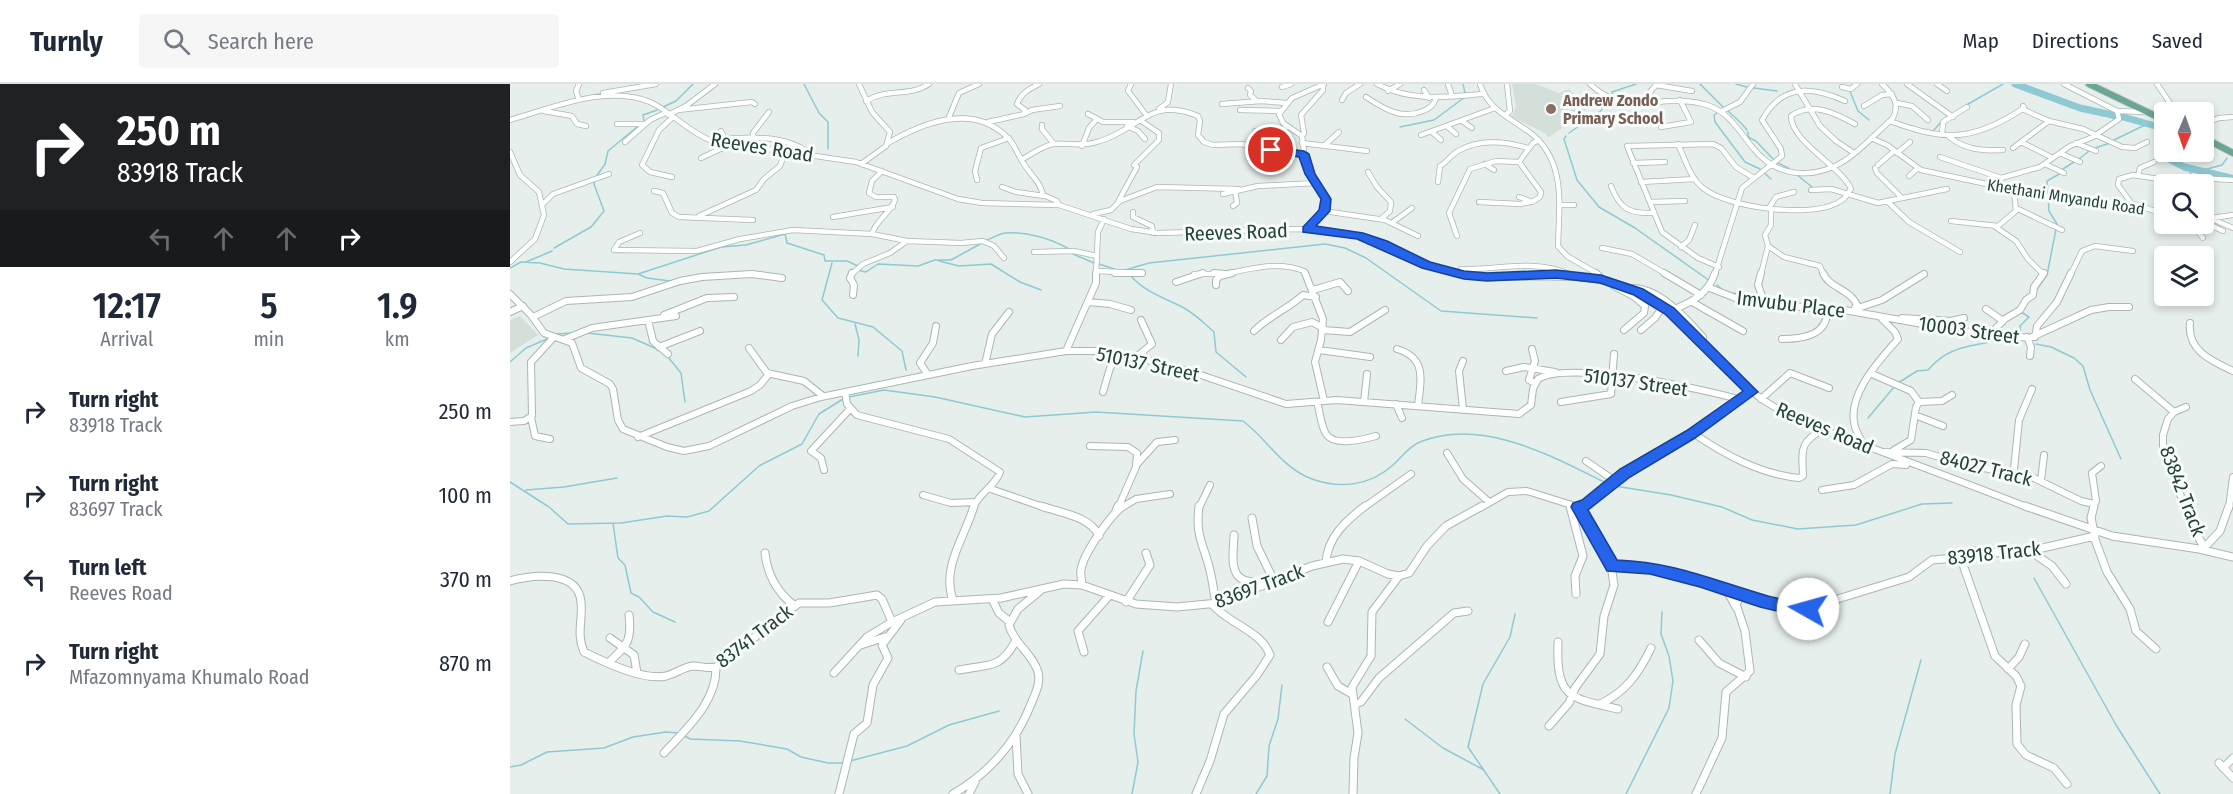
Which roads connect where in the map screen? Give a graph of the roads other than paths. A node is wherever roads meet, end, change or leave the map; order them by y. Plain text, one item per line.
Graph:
1 (579, 84) edge
2 (656, 84) edge
3 (715, 84) edge
4 (859, 84) edge
5 (929, 84) edge
6 (979, 84) edge
7 (1039, 84) edge
8 (1131, 84) edge
9 (1171, 84) edge
10 (1291, 84) edge
11 (1360, 84) edge
12 (1377, 84) edge
13 (1400, 84) edge
14 (1448, 84) edge
15 (1480, 84) edge
16 (1507, 84) edge
17 (1600, 84) edge
18 (1657, 84) edge
19 (1754, 84) edge
20 (1857, 84) edge
21 (1883, 84) edge
22 (1907, 84) edge
23 (1937, 84) edge
24 (2064, 84) edge
25 (2089, 84) edge
26 (2157, 84) edge
27 (647, 85) edge
28 (1323, 85) edge
29 (1591, 85) edge
30 (1796, 85) edge
31 (1311, 86) edge
32 (1282, 87) dead end
33 (1842, 87) dead end
34 (1248, 88) dead end
35 (1424, 90) dead end
36 (1388, 91) junction
37 (1947, 91) dead end
38 (1692, 92) dead end
39 (1482, 94) junction
40 (1892, 94) junction
41 (1452, 96) junction
42 (1366, 97) dead end
43 (592, 98) junction
44 (1429, 98) junction
45 (1436, 98) junction
46 (579, 100) junction
47 (1342, 100) dead end
48 (1680, 100) junction
49 (866, 101) junction
50 (1257, 101) junction
51 (1845, 101) dead end
52 (2169, 102) edge
53 (1287, 103) junction
54 (1651, 103) junction
55 (1897, 103) junction
56 (754, 104) dead end
57 (1222, 104) dead end
58 (1060, 106) dead end
59 (1864, 106) dead end
60 (1967, 107) dead end
61 (1495, 108) junction
62 (543, 110) junction
63 (678, 110) junction
64 (1158, 110) junction
65 (1240, 110) dead end
66 (1810, 110) junction
67 (1280, 111) junction
68 (1722, 111) junction
69 (2117, 111) junction
70 (769, 112) dead end
71 (2149, 112) junction
72 (1024, 114) junction
73 (1088, 114) dead end
74 (668, 115) junction
75 (1505, 115) junction
76 (2154, 115) edge
77 (1147, 116) junction
78 (949, 117) junction
79 (1953, 117) junction
80 (2233, 117) edge
81 (1096, 120) junction
82 (1928, 120) dead end
83 (2214, 120) edge
84 (510, 121) edge
85 (1138, 121) junction
86 (1462, 121) junction
87 (1890, 121) junction
88 (2049, 121) junction
89 (988, 122) junction
90 (617, 124) dead end
91 (646, 124) junction
92 (1042, 124) dead end
93 (1855, 124) dead end
94 (586, 126) dead end
95 (1127, 126) junction
96 (1448, 126) junction
97 (1289, 127) junction
98 (1661, 127) dead end
99 (1473, 128) dead end
100 (721, 131) dead end
101 (1255, 131) dead end
102 (1339, 132) dead end
103 (1432, 132) junction
104 (1456, 134) dead end
105 (1421, 135) dead end
106 (1944, 135) junction
107 (2096, 135) junction
108 (1302, 136) junction
109 (753, 137) junction
110 (1009, 138) junction
111 (1871, 138) junction
112 (1145, 139) dead end
113 (1441, 140) dead end
114 (1539, 140) junction
115 (625, 142) dead end
116 (1910, 142) dead end
117 (2021, 142) junction
118 (2147, 142) dead end
119 (888, 143) junction
120 (1302, 143) junction
121 (2076, 143) junction
122 (2214, 143) edge
123 (1054, 144) junction
124 (1678, 144) junction
125 (729, 145) junction
126 (1082, 146) junction
127 (1324, 146) junction
128 (1528, 148) junction
129 (2013, 148) dead end
130 (2003, 150) dead end
131 (1367, 151) dead end
132 (510, 152) edge
133 (785, 152) junction
134 (1896, 152) junction
135 (2096, 152) dead end
136 (1854, 153) junction
137 (2060, 153) junction
138 (2233, 153) edge
139 (1304, 154) junction
140 (808, 155) junction
141 (1940, 157) dead end
142 (701, 158) dead end
143 (2054, 158) junction
144 (1021, 160) junction
145 (1519, 162) junction
146 (1665, 162) dead end
147 (2080, 162) dead end
148 (2154, 162) dead end
149 (861, 164) junction
150 (1485, 164) junction
151 (1633, 164) junction
152 (2045, 164) junction
153 (1772, 166) junction
154 (1834, 169) junction
155 (1917, 169) junction
156 (1494, 170) dead end
157 (882, 171) junction
158 (1368, 172) dead end
159 (2064, 173) dead end
160 (609, 174) dead end
161 (2138, 175) junction
162 (1909, 176) dead end
163 (672, 177) dead end
164 (1754, 177) junction
165 (2001, 178) junction
166 (1695, 179) junction
167 (2154, 179) edge
168 (2214, 179) edge
169 (977, 180) dead end
170 (2233, 180) edge
171 (1438, 182) dead end
172 (1641, 182) junction
173 (1316, 183) junction
174 (1611, 186) dead end
175 (1002, 187) dead end
176 (2000, 188) junction
177 (1947, 189) dead end
178 (1236, 190) junction
179 (1811, 190) dead end
180 (654, 191) dead end
181 (2014, 191) junction
182 (1794, 192) dead end
183 (1223, 194) dead end
184 (1849, 195) junction
185 (1044, 196) junction
186 (1519, 197) dead end
187 (1902, 198) junction
188 (1479, 201) dead end
189 (1685, 201) dead end
190 (1737, 201) junction
191 (1887, 201) junction
192 (1530, 202) junction
193 (1650, 202) junction
194 (1118, 203) junction
195 (2132, 204) junction
196 (542, 205) junction
197 (1059, 205) junction
198 (1561, 205) junction
199 (1574, 205) dead end
200 (1233, 206) dead end
201 (893, 207) junction
202 (1412, 208) dead end
203 (1770, 208) junction
204 (2016, 208) junction
205 (1324, 211) junction
206 (2154, 211) edge
207 (1133, 212) dead end
208 (1654, 213) junction
209 (701, 215) junction
210 (1092, 215) junction
211 (2233, 215) edge
212 (833, 217) dead end
213 (2214, 218) edge
214 (1104, 219) junction
215 (1381, 219) junction
216 (2214, 219) edge
217 (753, 220) dead end
218 (1951, 221) dead end
219 (1393, 222) junction
220 (1695, 225) dead end
221 (1994, 226) junction
222 (2214, 226) edge
223 (2233, 228) edge
224 (1307, 230) junction
225 (2062, 230) dead end
226 (2223, 231) dead end
227 (640, 233) dead end
228 (1153, 233) junction
229 (872, 234) junction
230 (2200, 234) edge
231 (1418, 236) dead end
232 (1457, 236) dead end
233 (2203, 238) dead end
234 (907, 241) junction
235 (1768, 246) junction
236 (1681, 247) junction
237 (1602, 248) dead end
238 (2133, 251) dead end
239 (1034, 252) dead end
240 (1960, 252) dead end
241 (1097, 256) junction
242 (1004, 258) dead end
243 (510, 262) edge
244 (1719, 267) junction
245 (1461, 268) dead end
246 (1097, 271) junction
247 (1142, 273) dead end
248 (1225, 274) junction
249 (1570, 274) junction
250 (1924, 274) dead end
251 (782, 278) dead end
252 (1604, 280) junction
253 (1176, 282) dead end
254 (1216, 285) dead end
255 (1710, 288) junction
256 (1631, 289) junction
257 (1313, 290) junction
258 (1348, 291) dead end
259 (510, 294) edge
260 (854, 295) dead end
261 (1701, 295) junction
262 (734, 297) dead end
263 (1316, 297) junction
264 (1088, 302) junction
265 (1692, 302) junction
266 (1766, 304) junction
267 (523, 306) junction
268 (1663, 306) junction
269 (2129, 307) dead end
270 (1827, 308) junction
271 (1679, 309) junction
272 (1986, 309) dead end
273 (1131, 310) dead end
274 (1385, 310) dead end
275 (1854, 310) junction
276 (1670, 311) junction
277 (510, 312) edge
278 (1009, 312) dead end
279 (662, 316) junction
280 (676, 316) dead end
281 (1873, 316) joint
282 (533, 317) junction
283 (1881, 318) junction
284 (1964, 318) dead end
285 (1891, 319) junction
286 (648, 320) junction
287 (1141, 320) dead end
288 (2002, 320) junction
289 (2190, 323) dead end
290 (936, 326) dead end
291 (1323, 329) junction
292 (1624, 330) dead end
293 (1641, 330) dead end
294 (700, 331) dead end
295 (1743, 331) dead end
296 (1254, 332) dead end
297 (1990, 334) junction
298 (554, 337) junction
299 (2027, 338) junction
300 (2035, 338) junction
301 (565, 339) junction
302 (1782, 339) dead end
303 (1281, 340) dead end
304 (1702, 342) junction
305 (659, 346) junction
306 (749, 348) dead end
307 (1397, 349) dead end
308 (1532, 349) dead end
309 (1319, 350) junction
310 (1066, 351) junction
311 (668, 354) dead end
312 (1119, 354) junction
313 (1614, 354) dead end
314 (2030, 356) dead end
315 (1136, 357) junction
316 (1370, 357) dead end
317 (1463, 361) dead end
318 (985, 364) junction
319 (1533, 368) junction
320 (1506, 370) dead end
321 (2233, 371) edge
322 (1556, 373) junction
323 (769, 374) junction
324 (1367, 374) dead end
325 (1872, 374) junction
326 (928, 375) junction
327 (1611, 378) junction
328 (2135, 379) dead end
329 (1535, 383) junction
330 (1829, 388) dead end
331 (2032, 388) dead end
332 (845, 392) junction
333 (1103, 392) dead end
334 (1751, 392) junction
335 (1952, 395) dead end
336 (823, 396) junction
337 (1761, 399) junction
338 (1741, 400) junction
339 (1321, 401) junction
340 (1364, 402) junction
341 (1561, 402) dead end
342 (1919, 402) junction
343 (1396, 404) junction
344 (1418, 405) junction
345 (2186, 407) dead end
346 (850, 409) junction
347 (1463, 409) junction
348 (2174, 411) junction
349 (1915, 414) junction
350 (531, 417) junction
351 (1402, 418) dead end
352 (510, 422) edge
353 (1943, 426) dead end
354 (1824, 429) junction
355 (1693, 433) junction
356 (1376, 436) dead end
357 (638, 437) junction
358 (550, 439) dead end
359 (1175, 440) dead end
360 (1863, 445) junction
361 (1090, 446) dead end
362 (1888, 451) junction
363 (1880, 452) junction
364 (1447, 453) dead end
365 (2044, 455) dead end
366 (1586, 461) dead end
367 (1137, 464) junction
368 (2101, 466) dead end
369 (1922, 467) junction
370 (824, 470) dead end
371 (1411, 474) dead end
372 (2010, 475) junction
373 (2233, 477) edge
374 (1615, 481) junction
375 (2041, 481) junction
376 (1210, 485) dead end
377 (988, 488) junction
378 (1822, 490) dead end
379 (1170, 494) dead end
380 (923, 495) dead end
381 (2081, 501) junction
382 (976, 502) junction
383 (1489, 502) junction
384 (1569, 504) junction
385 (2094, 504) junction
386 (1578, 507) junction
387 (1115, 511) junction
388 (2091, 518) junction
389 (1252, 519) dead end
390 (2095, 534) junction
391 (1234, 535) dead end
392 (1099, 536) junction
393 (2206, 549) junction
394 (2030, 551) junction
395 (765, 553) dead end
396 (1146, 553) dead end
397 (1960, 556) junction
398 (2233, 557) edge
399 (1359, 561) junction
400 (1326, 563) junction
401 (1610, 564) junction
402 (1399, 576) junction
403 (510, 581) edge
404 (1274, 582) junction
405 (2066, 584) dead end
406 (1082, 585) junction
407 (1262, 586) junction
408 (1042, 588) junction
409 (1726, 589) junction
410 (1576, 594) dead end
411 (1742, 595) junction
412 (1109, 596) junction
413 (992, 599) junction
414 (953, 600) junction
415 (1125, 602) junction
416 (1214, 604) junction
417 (794, 605) junction
418 (1736, 607) junction
419 (1468, 611) dead end
420 (630, 615) dead end
421 (903, 617) junction
422 (892, 622) junction
423 (1010, 622) junction
424 (1328, 622) dead end
425 (888, 635) junction
426 (610, 638) dead end
427 (1699, 640) dead end
428 (1015, 642) junction
429 (1558, 642) dead end
430 (2025, 644) dead end
431 (859, 646) junction
432 (625, 647) junction
433 (1651, 648) dead end
434 (2156, 649) dead end
435 (1083, 652) dead end
436 (608, 663) junction
437 (716, 667) junction
438 (1327, 667) dead end
439 (2008, 669) junction
440 (959, 670) dead end
441 (637, 673) junction
442 (834, 674) dead end
443 (1746, 677) junction
444 (1352, 694) junction
445 (1572, 696) junction
446 (1355, 704) junction
447 (1597, 705) junction
448 (1618, 709) dead end
449 (1549, 726) dead end
450 (1016, 735) junction
451 (664, 753) dead end
452 (2233, 758) edge
453 (2233, 778) edge
454 (976, 779) junction
455 (2067, 784) dead end
456 (839, 794) edge
457 (953, 794) edge
458 (969, 794) edge
459 (1028, 794) edge
460 (1196, 794) edge
461 (1353, 794) edge
462 (1696, 794) edge

1 - 46 street
2 - 27 street
3 - 63 street
4 - 49 street
5 - 49 street
6 - 78 street
7 - 72 street
8 - 77 street
9 - 64 street
10 - 32 street
11 - 47 street
12 - 36 street
13 - 36 street
14 - 41 street
15 - 39 street
16 - 75 street
17 - 29 street
18 - 38 street
18 - 54 street
19 - 68 street
20 - 33 street
21 - 40 street
22 - 79 street
23 - 37 street
24 - 69 street
25 - 71 main road
26 - 52 street
27 - 43 street
28 - 31 street
28 - 108 street
29 - 54 street
30 - 51 street
30 - 66 street
30 - 153 street
31 - 53 street
34 - 50 street
35 - 44 street
36 - 44 street
39 - 41 street
39 - 61 street
40 - 55 street
40 - 59 street
41 - 45 street
42 - 45 street
43 - 46 street, Reeves Road
43 - 74 street, Reeves Road
44 - 45 street
46 - 62 street, Reeves Road
48 - 54 street
48 - 68 street
48 - 98 street
49 - 119 street
50 - 53 street
50 - 57 street
53 - 67 street
55 - 82 street
55 - 87 street
56 - 63 street
58 - 72 street
60 - 79 street
61 - 75 street
61 - 86 street
62 - 84 street, Reeves Road
62 - 94 street
63 - 74 street
64 - 77 street
64 - 139 street
65 - 67 street
66 - 93 street
66 - 136 street
66 - 154 street
67 - 97 street
68 - 153 street
69 - 71 street
69 - 107 street
70 - 109 street
71 - 76 main road
72 - 89 street
73 - 81 street
74 - 91 street
74 - 125 street, Reeves Road
74 - 163 street
75 - 114 street
77 - 85 street
78 - 89 street
78 - 119 street
79 - 106 street
80 - 83 street
81 - 85 street
81 - 126 street
85 - 95 street
85 - 194 street
86 - 96 street
86 - 99 street
87 - 106 street
87 - 111 street
88 - 106 street
88 - 107 street
88 - 117 street
89 - 110 street
90 - 91 street
91 - 115 street
92 - 123 street
95 - 112 street
95 - 126 street
96 - 103 street
96 - 104 street
97 - 101 street
97 - 108 street
100 - 109 street
102 - 127 street
103 - 105 street
103 - 113 street
106 - 130 street
107 - 118 street
107 - 121 street
108 - 120 street
109 - 140 street
110 - 144 street
110 - 169 street
111 - 134 street, Khethani Mnyandu Road
111 - 136 street
114 - 128 street
114 - 198 street
116 - 134 street
117 - 129 street
117 - 143 street
119 - 149 street
120 - 127 street
120 - 139 street
121 - 135 street
121 - 137 street
122 - 138 main road
123 - 126 street
123 - 144 street
124 - 151 street
124 - 164 street
124 - 166 street
125 - 133 street, Reeves Road
125 - 142 street
127 - 131 street
128 - 145 street
128 - 171 street
132 - 196 street
133 - 140 street, Reeves Road
133 - 209 street
134 - 155 street, Khethani Mnyandu Road
134 - 187 street
136 - 154 street
137 - 143 street
137 - 147 street
139 - 173 street
140 - 149 street, Reeves Road
141 - 165 street
143 - 152 street
144 - 185 street
145 - 150 street
145 - 192 street
146 - 151 street
148 - 161 street
149 - 157 street, Reeves Road
150 - 156 street
150 - 232 street
151 - 172 street
152 - 159 street
152 - 165 street
153 - 154 street
153 - 164 street
154 - 184 street
155 - 162 street
155 - 176 street, Khethani Mnyandu Road
157 - 197 street, Reeves Road
157 - 201 street
158 - 215 street
160 - 196 street
161 - 167 street
161 - 195 street
164 - 190 street
165 - 176 street
166 - 172 street
166 - 190 street
168 - 170 street
172 - 193 street
173 - 178 street
173 - 205 street
174 - 208 street
175 - 185 street
176 - 181 street, Khethani Mnyandu Road
177 - 187 street
178 - 183 street
178 - 194 street
178 - 200 street
179 - 184 street
180 - 209 street
181 - 195 street, Khethani Mnyandu Road
181 - 204 street
182 - 203 street
184 - 191 street
184 - 203 street
185 - 197 street
186 - 192 street
187 - 191 street
188 - 192 street
189 - 193 street
190 - 203 street
190 - 244 street
191 - 240 street
193 - 208 street
194 - 210 street
195 - 206 street, Khethani Mnyandu Road
196 - 243 street
197 - 210 street, Reeves Road
198 - 199 street
198 - 252 street
201 - 212 street
201 - 229 street
202 - 219 street
203 - 235 street
204 - 221 street
204 - 225 street
205 - 215 street
205 - 224 street
207 - 228 street
208 - 236 street
209 - 217 street
210 - 214 street, Reeves Road
211 - 213 street
214 - 228 street, Reeves Road
214 - 241 street
215 - 219 street
216 - 223 street
218 - 221 street
219 - 231 street
220 - 236 street
221 - 288 street
222 - 226 street
224 - 228 street, Reeves Road
224 - 249 street, Reeves Road
227 - 229 street
229 - 234 street
230 - 233 street
234 - 242 street
234 - 260 street
235 - 266 street
235 - 275 street
236 - 244 street
237 - 261 street
238 - 300 street
239 - 241 street
241 - 246 street
244 - 255 street
245 - 249 street
246 - 247 street
246 - 264 street
248 - 253 street
248 - 254 street
248 - 257 street
249 - 252 street, Reeves Road
250 - 275 street
251 - 282 street
252 - 256 street, Reeves Road
252 - 292 street
255 - 261 street
255 - 266 street, Imvubu Place
256 - 268 street, Reeves Road
256 - 271 street
257 - 258 street
257 - 263 street
259 - 267 street
261 - 265 street
262 - 279 street
263 - 291 street
263 - 296 street
264 - 273 street
264 - 310 street
265 - 271 street
265 - 295 street
266 - 270 street, Imvubu Place
267 - 277 street
267 - 282 street
268 - 276 street, Reeves Road
268 - 293 street
269 - 300 street, 10003 Street
270 - 275 street, Imvubu Place
270 - 302 street
271 - 276 street
271 - 304 street
272 - 288 street
274 - 291 street
275 - 281 street, Imvubu Place
276 - 304 street, Reeves Road
278 - 318 street
279 - 280 street
279 - 286 street
281 - 283 street, 10003 Street
282 - 298 street
283 - 285 street, 10003 Street
283 - 325 street
284 - 285 street
285 - 297 street, 10003 Street
286 - 301 street
286 - 305 street
287 - 315 street
288 - 297 street
289 - 321 street
290 - 326 street
291 - 303 street
291 - 309 street
294 - 305 street
297 - 299 street, 10003 Street
298 - 301 street
298 - 350 street
299 - 300 street, 10003 Street
299 - 314 street
301 - 357 street, 510137 Street
304 - 334 street, Reeves Road
305 - 311 street
306 - 323 street
307 - 344 street
308 - 319 street
309 - 316 street
309 - 339 street
310 - 312 street, 510137 Street
310 - 318 street, 510137 Street
312 - 315 street, 510137 Street
312 - 333 street
313 - 327 street
315 - 339 street, 510137 Street
317 - 347 street
318 - 326 street, 510137 Street
319 - 320 street
319 - 322 street
319 - 329 street
322 - 327 street, 510137 Street
322 - 329 street, 510137 Street
323 - 336 street
323 - 357 street
324 - 340 street
325 - 342 street
325 - 360 street
326 - 332 street, 510137 Street
327 - 338 street, 510137 Street
327 - 341 street
328 - 348 street
329 - 347 street, 510137 Street
330 - 337 street
331 - 372 street
332 - 336 street, 510137 Street
332 - 346 street
334 - 337 street, Reeves Road
334 - 338 street
335 - 342 street
336 - 357 street, 510137 Street
337 - 354 street, Reeves Road
338 - 355 street
339 - 340 street, 510137 Street
339 - 356 street
340 - 343 street, 510137 Street
342 - 349 street
343 - 344 street, 510137 Street
343 - 351 street
344 - 347 street, 510137 Street
345 - 348 street
346 - 370 street
346 - 377 street
348 - 393 street, 83842 Track
349 - 353 street
349 - 362 street
350 - 352 street
350 - 358 street
354 - 355 street
354 - 360 street, Reeves Road
355 - 374 street
359 - 367 street
360 - 363 street, Reeves Road
361 - 367 street
362 - 363 street, 84027 Track
362 - 372 street, 84027 Track
363 - 369 street, Reeves Road
364 - 383 street
365 - 375 street
366 - 374 street
367 - 387 street
368 - 385 street
369 - 378 street
369 - 390 street, Reeves Road
371 - 400 street
372 - 375 street, 84027 Track
373 - 393 street
374 - 386 street
375 - 381 street, 84027 Track
376 - 416 street
377 - 382 street
377 - 392 street
379 - 387 street
380 - 382 street
381 - 385 street, 84027 Track
381 - 388 street
382 - 414 street
383 - 384 street
383 - 402 street
384 - 386 street
384 - 410 street
385 - 388 street
386 - 401 street
387 - 392 street
388 - 390 street
389 - 404 street
390 - 393 street, Reeves Road
390 - 394 street, 83918 Track
390 - 434 street
391 - 407 street
392 - 406 street
393 - 398 street, Reeves Road
394 - 397 street, 83918 Track
394 - 405 street
395 - 417 street
396 - 415 street
397 - 411 street, 83918 Track
397 - 439 street
399 - 400 street, 83697 Track
399 - 402 street, 83697 Track
399 - 424 street
400 - 404 street, 83697 Track
401 - 409 street, 83918 Track
401 - 445 street
402 - 444 street
403 - 436 street, 83741 Track
404 - 407 street, 83697 Track
406 - 408 street, 83697 Track
406 - 412 street, 83697 Track
407 - 416 street, 83697 Track
408 - 413 street, 83697 Track
408 - 423 street
409 - 411 street, 83918 Track
409 - 418 street
411 - 418 street
412 - 415 street, 83697 Track
412 - 435 street
413 - 414 street, 83697 Track
413 - 423 street
414 - 421 street
415 - 416 street, 83697 Track
416 - 460 street
417 - 422 street, 83741 Track
417 - 437 street, 83741 Track
418 - 443 street
419 - 446 street
420 - 432 street
421 - 422 street
421 - 425 street
422 - 431 street
423 - 428 street
425 - 431 street
425 - 456 street
426 - 432 street
427 - 443 street
428 - 440 street
428 - 450 street
429 - 445 street
430 - 439 street
431 - 442 street
432 - 436 street
432 - 441 street
433 - 447 street
436 - 441 street, 83741 Track
437 - 441 street, 83741 Track
437 - 451 street
438 - 444 street
439 - 455 street
443 - 462 street
444 - 446 street
445 - 447 street
445 - 449 street
446 - 461 street
447 - 448 street
450 - 454 street
450 - 459 street
452 - 453 street
454 - 457 street
454 - 458 street

